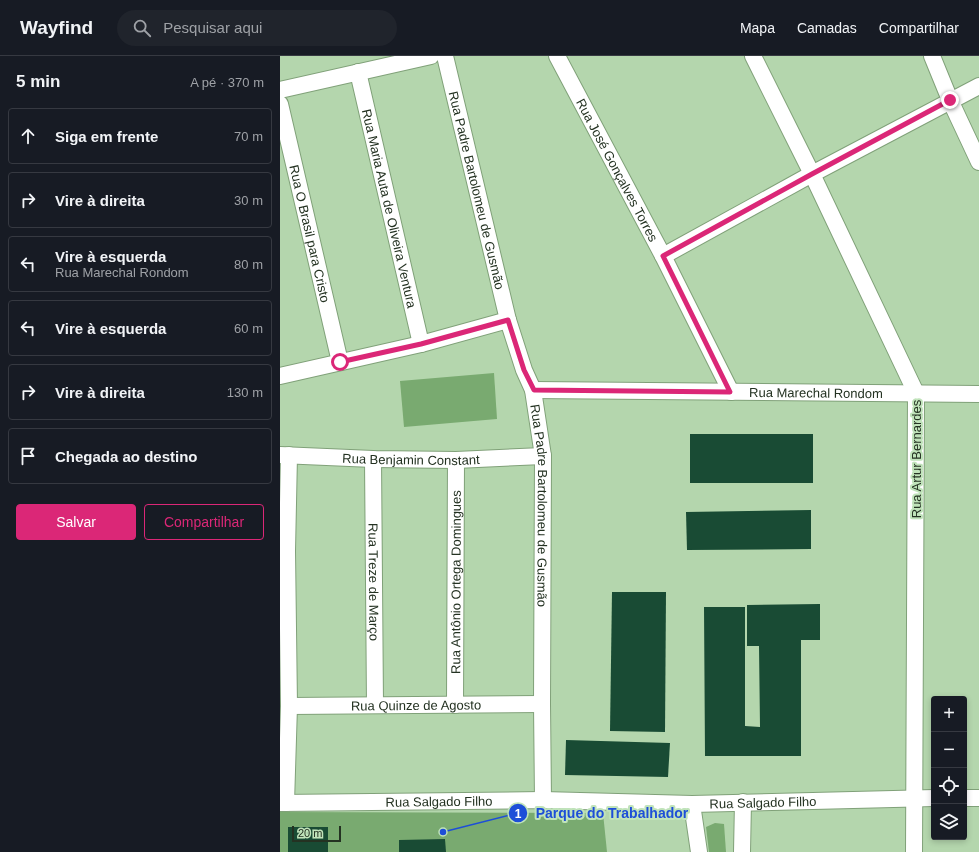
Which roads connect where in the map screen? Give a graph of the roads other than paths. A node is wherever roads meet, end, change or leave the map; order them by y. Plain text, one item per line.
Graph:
1 (431, 56) edge
2 (445, 56) edge
3 (558, 56) edge
4 (753, 56) edge
5 (932, 56) edge
6 (358, 72) junction
7 (979, 86) edge
8 (280, 90) edge
9 (950, 100) junction
10 (280, 104) edge
11 (979, 162) edge
12 (812, 174) junction
13 (663, 256) junction
14 (508, 320) junction
15 (421, 344) junction
16 (340, 362) junction
17 (280, 376) edge
18 (534, 390) junction
19 (730, 392) junction
20 (916, 393) junction
21 (979, 394) edge
22 (285, 455) edge
23 (543, 456) junction
24 (373, 459) junction
25 (456, 460) junction
26 (284, 551) edge
27 (542, 704) junction
28 (375, 705) junction
29 (455, 705) junction
30 (289, 706) junction
31 (914, 798) junction
32 (931, 798) edge
33 (967, 798) edge
34 (979, 798) edge
35 (543, 800) junction
36 (743, 802) junction
37 (283, 803) edge
38 (692, 804) junction
39 (699, 852) edge
40 (742, 852) edge
41 (914, 852) edge

1 - 6 street
2 - 14 street, Rua Padre Bartolomeu de Gusmão
3 - 13 street, Rua José Gonçalves Torres
4 - 12 street, Rua Artur Bernardes
5 - 9 street
6 - 8 street
6 - 15 street, Rua Maria Auta de Oliveira Ventura
7 - 9 street
9 - 11 street
9 - 12 street
10 - 16 street, Rua O Brasil para Cristo
12 - 13 street
12 - 20 street, Rua Artur Bernardes
13 - 19 street, Rua José Gonçalves Torres
14 - 15 street
14 - 18 street, Rua Padre Bartolomeu de Gusmão
15 - 16 street
16 - 17 street
18 - 19 street, Rua Marechal Rondom
18 - 23 street, Rua Padre Bartolomeu de Gusmão
19 - 20 street, Rua Marechal Rondom
20 - 21 street, Rua Marechal Rondom
20 - 31 street, Rua Artur Bernardes
22 - 24 street, Rua Benjamin Constant
22 - 26 street
23 - 25 street, Rua Benjamin Constant
23 - 27 street, Rua Padre Bartolomeu de Gusmão
24 - 25 street, Rua Benjamin Constant
24 - 28 street, Rua Treze de Março
25 - 29 street, Rua Antônio Ortega Domingues
26 - 30 street
27 - 29 street, Rua Quinze de Agosto
27 - 35 street, Rua Padre Bartolomeu de Gusmão
28 - 29 street, Rua Quinze de Agosto
28 - 30 street, Rua Quinze de Agosto
30 - 37 street
31 - 32 street, Rua Salgado Filho
31 - 36 street, Rua Salgado Filho
31 - 41 street, Rua Artur Bernardes
33 - 34 street
35 - 37 street, Rua Salgado Filho
35 - 38 street, Rua Salgado Filho
36 - 38 street, Rua Salgado Filho
36 - 40 street
38 - 39 street

